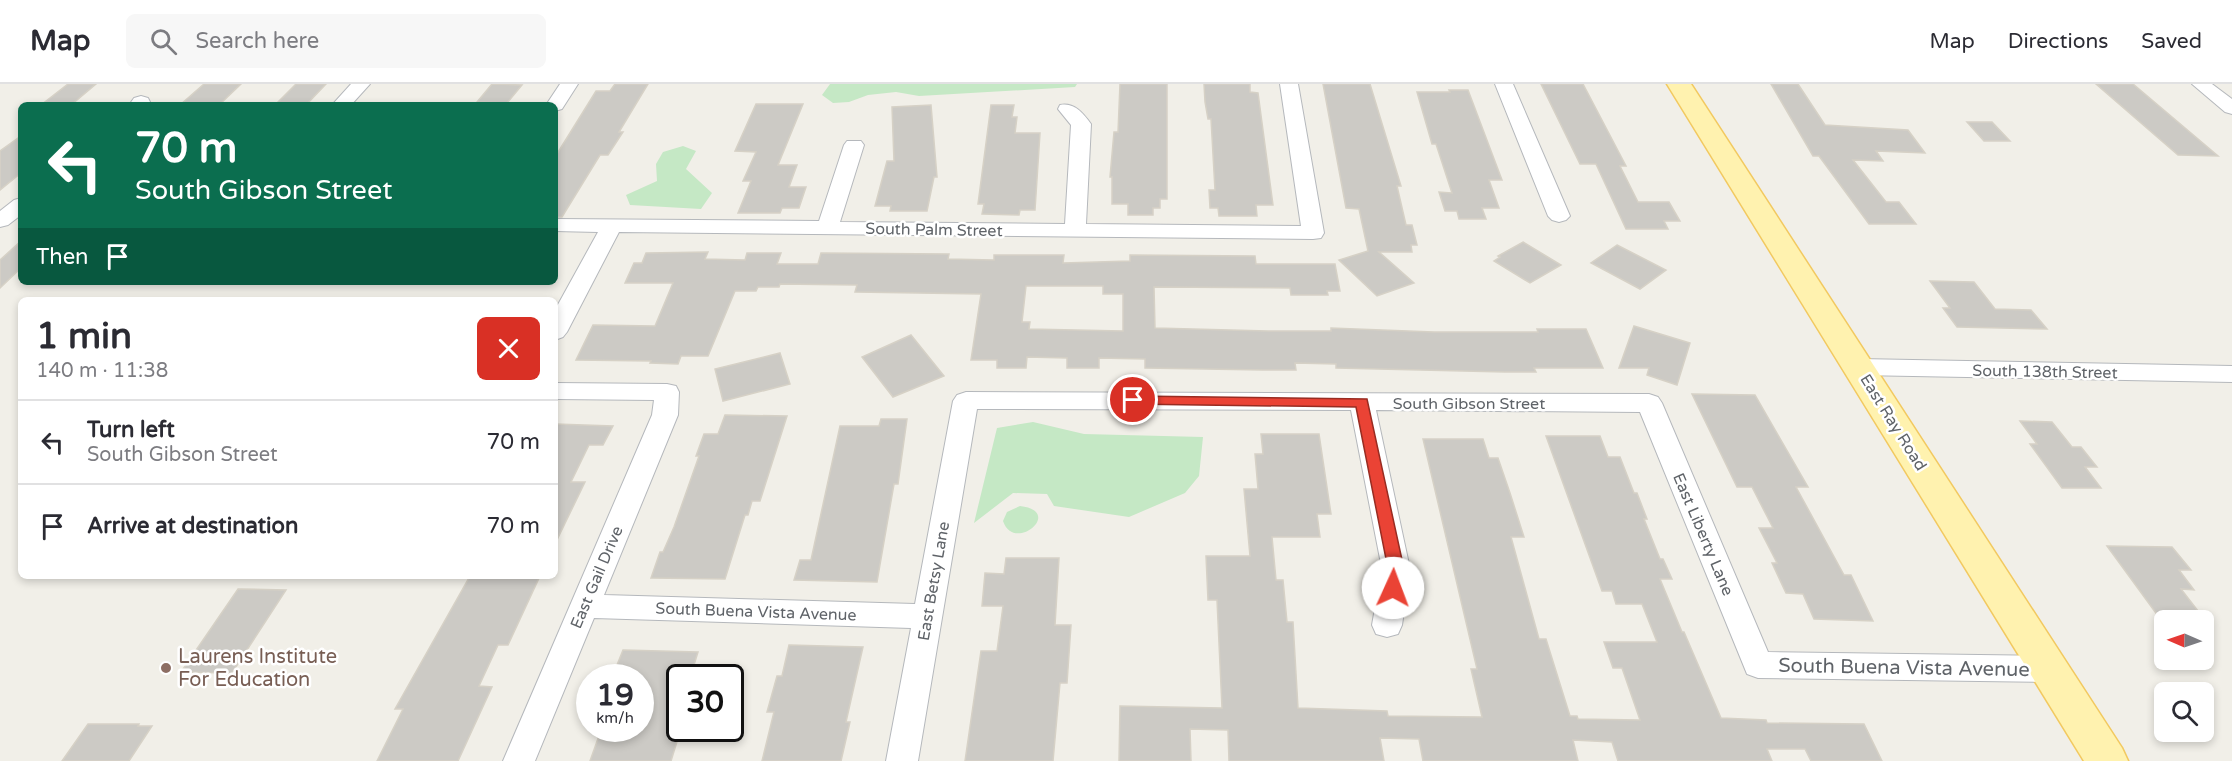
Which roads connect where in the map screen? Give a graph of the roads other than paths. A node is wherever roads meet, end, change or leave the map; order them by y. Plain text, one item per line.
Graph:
1 (362, 84) edge
2 (569, 84) edge
3 (1289, 84) edge
4 (1504, 84) edge
5 (1679, 84) edge
6 (2201, 84) edge
7 (344, 102) edge
8 (557, 102) edge
9 (2232, 108) edge
10 (1067, 109) dead end
11 (854, 145) dead end
12 (18, 208) edge
13 (1559, 216) dead end
14 (7, 221) edge
15 (558, 225) edge
16 (611, 227) junction
17 (827, 228) junction
18 (1075, 230) junction
19 (558, 326) edge
20 (1859, 368) junction
21 (2232, 374) edge
22 (558, 391) edge
23 (966, 401) joint
24 (1362, 402) junction
25 (1649, 403) joint
26 (584, 606) junction
27 (927, 616) junction
28 (1387, 625) dead end
29 (1758, 665) joint
30 (2050, 669) junction
31 (519, 761) edge
32 (902, 761) edge
33 (2107, 761) edge

1 - 7 street
2 - 8 street
3 - 18 street, South Palm Street
4 - 13 street
5 - 20 main road, East Ray Road
6 - 9 street
10 - 18 street
11 - 17 street
12 - 14 street
15 - 16 street, South Palm Street
16 - 17 street, South Palm Street
16 - 19 street
17 - 18 street, South Palm Street
20 - 21 street, South 138th Street
20 - 30 main road, East Ray Road
22 - 26 street, East Gail Drive
23 - 24 street, South Gibson Street
23 - 27 street, East Betsy Lane
24 - 25 street, South Gibson Street
24 - 28 street
25 - 29 street, East Liberty Lane
26 - 27 street, South Buena Vista Avenue
26 - 31 street, East Gail Drive
27 - 32 street, East Betsy Lane
29 - 30 street, South Buena Vista Avenue
30 - 33 main road, East Ray Road

